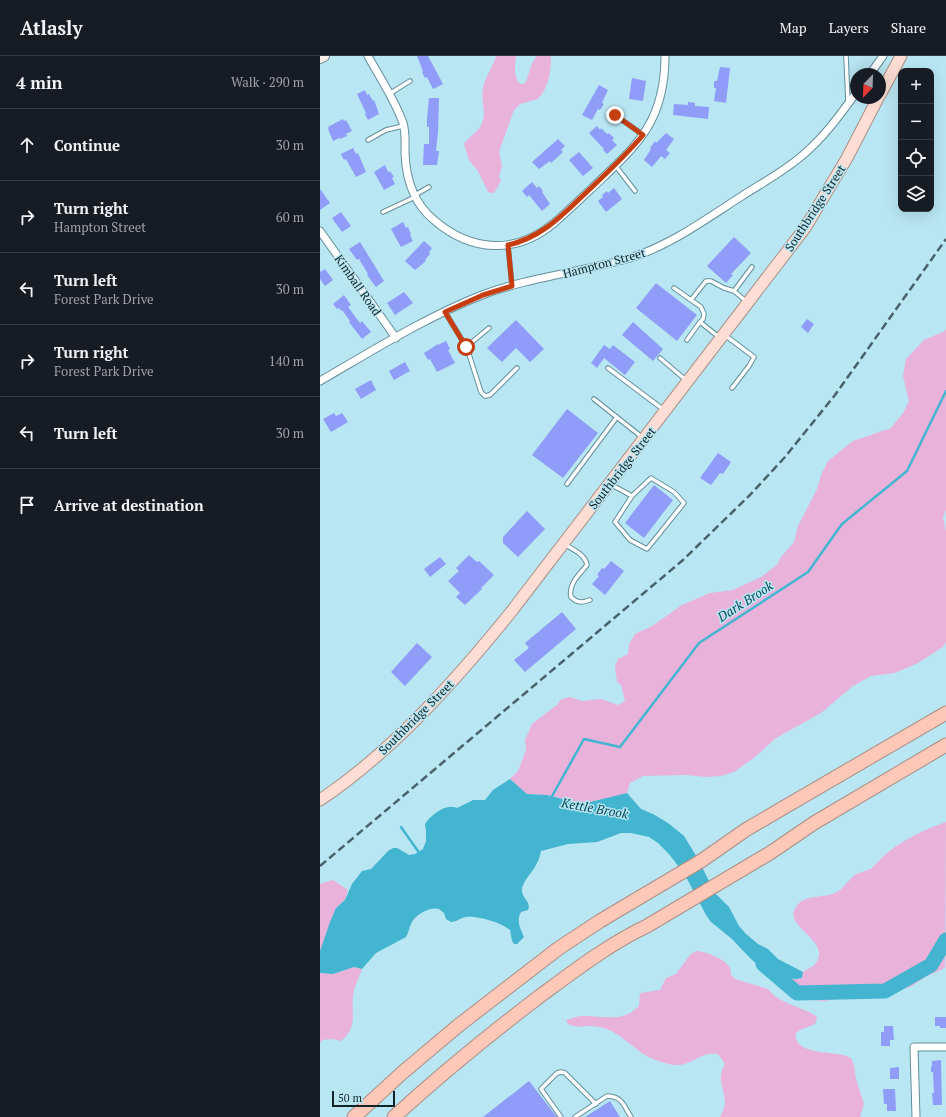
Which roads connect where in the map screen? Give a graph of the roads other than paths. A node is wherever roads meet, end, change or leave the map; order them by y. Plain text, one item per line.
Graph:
1 (324, 56) edge
2 (368, 56) edge
3 (665, 56) edge
4 (846, 56) edge
5 (883, 56) edge
6 (901, 56) edge
7 (320, 58) edge
8 (874, 68) edge
9 (410, 81) dead end
10 (886, 84) edge
11 (389, 94) junction
12 (850, 101) edge
13 (848, 104) junction
14 (875, 104) edge
15 (615, 115) dead end
16 (404, 126) junction
17 (643, 135) junction
18 (368, 140) dead end
19 (615, 165) junction
20 (429, 187) dead end
21 (635, 191) dead end
22 (414, 196) junction
23 (383, 212) dead end
24 (320, 231) edge
25 (508, 245) junction
26 (752, 267) dead end
27 (512, 286) junction
28 (674, 288) dead end
29 (734, 291) junction
30 (691, 300) junction
31 (748, 303) junction
32 (445, 312) junction
33 (700, 322) junction
34 (490, 328) dead end
35 (723, 336) junction
36 (396, 338) junction
37 (687, 340) dead end
38 (466, 347) junction
39 (660, 358) dead end
40 (517, 368) dead end
41 (608, 368) dead end
42 (320, 381) edge
43 (688, 381) junction
44 (732, 388) dead end
45 (594, 399) dead end
46 (665, 411) junction
47 (617, 417) junction
48 (644, 438) junction
49 (566, 484) dead end
50 (609, 484) junction
51 (632, 496) junction
52 (563, 544) junction
53 (590, 600) dead end
54 (946, 713) edge
55 (946, 745) edge
56 (320, 800) edge
57 (946, 1047) edge
58 (596, 1104) junction
59 (354, 1117) edge
60 (394, 1117) edge
61 (561, 1117) edge
62 (575, 1117) edge
63 (631, 1117) edge
64 (916, 1117) edge

1 - 7 street
2 - 11 street
3 - 17 street
4 - 13 lane
5 - 8 street
6 - 10 main road
9 - 11 lane
11 - 16 street
12 - 13 street, Hampton Street
13 - 27 street, Hampton Street
14 - 31 main road, Southbridge Street
15 - 17 lane
16 - 18 lane
16 - 22 street
17 - 19 street
19 - 21 lane
19 - 25 street
20 - 22 lane
22 - 23 lane
22 - 25 street
24 - 36 street, Kimball Road
25 - 27 lane
26 - 29 lane
27 - 32 street, Hampton Street
28 - 30 lane
29 - 30 lane
29 - 31 lane
30 - 33 lane
31 - 35 main road, Southbridge Street
32 - 36 street, Hampton Street
32 - 38 lane
33 - 35 lane
33 - 37 lane
34 - 38 lane
35 - 43 main road, Southbridge Street
35 - 44 lane
36 - 42 street, Hampton Street
38 - 40 lane
39 - 43 lane
41 - 46 lane
43 - 46 main road, Southbridge Street
45 - 47 lane
46 - 48 main road, Southbridge Street
47 - 48 lane
47 - 49 lane
48 - 50 main road, Southbridge Street
50 - 51 lane
50 - 52 main road, Southbridge Street
51 - 51 lane
52 - 53 lane
52 - 56 main road, Southbridge Street
54 - 59 highway
55 - 60 highway
57 - 64 street
58 - 61 lane
58 - 62 lane
58 - 63 lane

